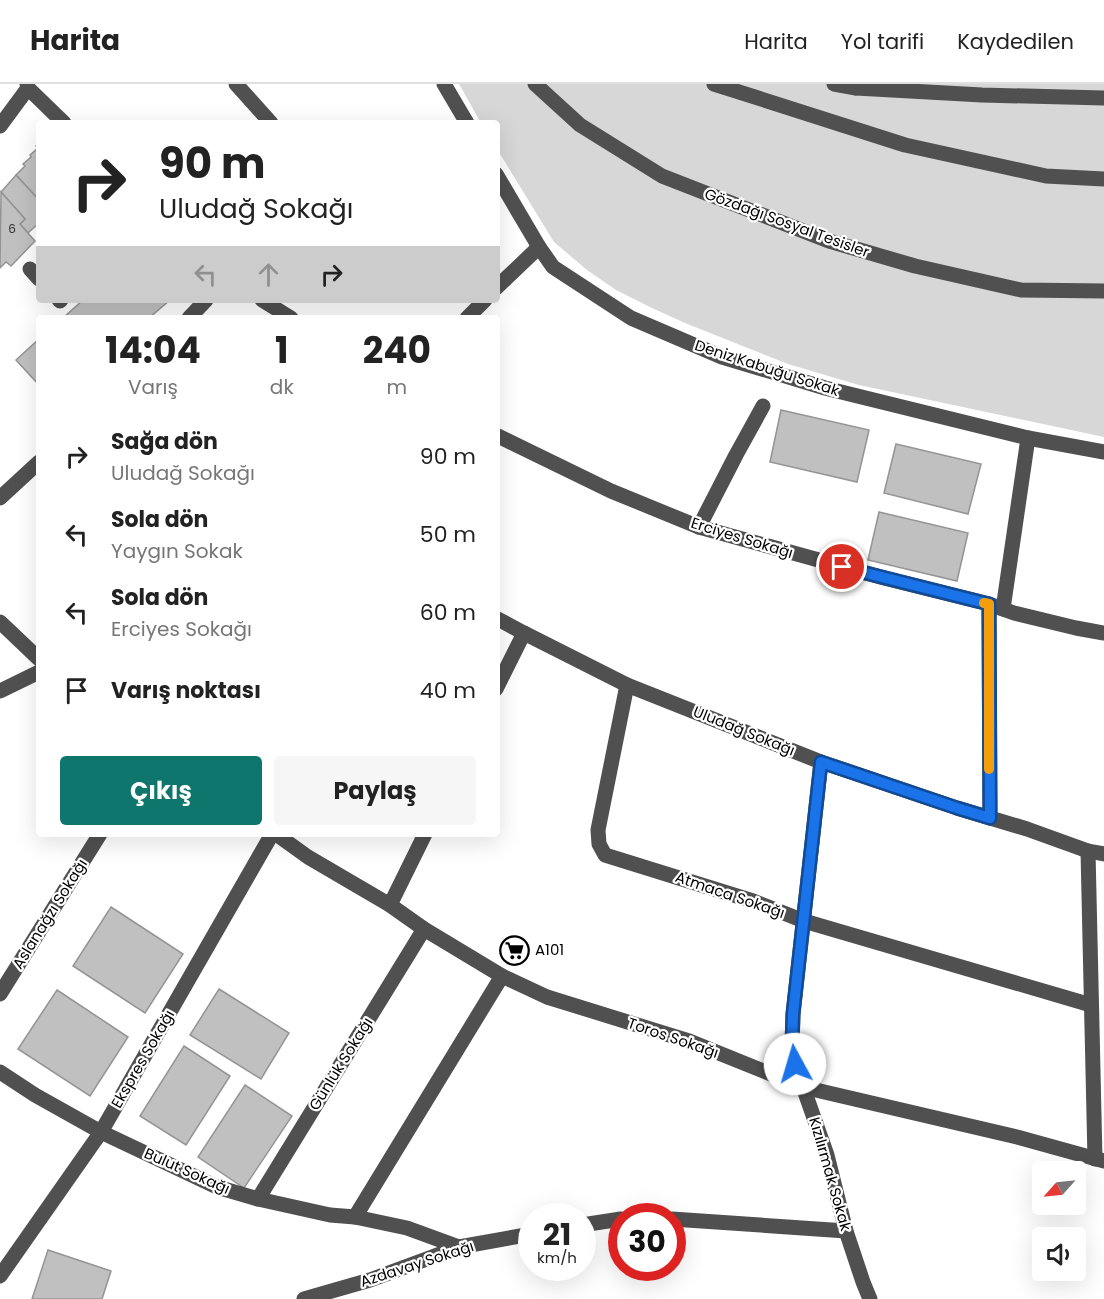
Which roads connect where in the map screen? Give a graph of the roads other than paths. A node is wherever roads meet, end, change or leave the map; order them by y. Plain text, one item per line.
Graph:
1 (236, 84) edge
2 (444, 84) edge
3 (535, 84) edge
4 (714, 84) edge
5 (834, 84) edge
6 (28, 86) edge
7 (861, 86) edge
8 (1104, 98) edge
9 (61, 120) edge
10 (268, 120) edge
11 (465, 120) edge
12 (0, 126) edge
13 (1104, 179) edge
14 (500, 181) edge
15 (539, 247) junction
16 (500, 284) edge
17 (1104, 291) edge
18 (203, 303) edge
19 (267, 303) edge
20 (482, 303) edge
21 (192, 315) edge
22 (286, 315) edge
23 (470, 315) edge
24 (763, 406) dead end
25 (500, 437) edge
26 (1028, 438) junction
27 (1104, 452) edge
28 (36, 465) edge
29 (0, 498) edge
30 (699, 526) junction
31 (996, 607) junction
32 (500, 620) edge
33 (0, 622) edge
34 (524, 633) junction
35 (1104, 633) edge
36 (36, 655) edge
37 (36, 673) edge
38 (500, 681) edge
39 (627, 685) junction
40 (0, 691) edge
41 (821, 762) junction
42 (990, 818) junction
43 (98, 837) edge
44 (272, 837) edge
45 (278, 837) edge
46 (424, 837) edge
47 (1088, 851) junction
48 (1104, 854) edge
49 (390, 906) junction
50 (804, 921) junction
51 (424, 929) junction
52 (502, 976) junction
53 (0, 994) edge
54 (1091, 1005) junction
55 (0, 1072) edge
56 (803, 1087) junction
57 (101, 1132) junction
58 (1100, 1160) edge
59 (258, 1199) junction
60 (355, 1217) junction
61 (686, 1220) edge
62 (846, 1231) junction
63 (518, 1236) edge
64 (459, 1247) junction
65 (0, 1276) edge
66 (304, 1299) edge
67 (870, 1299) edge

1 - 10 street
2 - 11 street
3 - 17 street, Gözdağı Sosyal Tesisler
4 - 13 street
5 - 7 street
6 - 9 street
6 - 12 street
7 - 8 street
14 - 15 street, Deniz Kabuğu Sokak
15 - 16 street
15 - 26 street, Deniz Kabuğu Sokak
18 - 21 street
19 - 22 street
20 - 23 street
24 - 30 street
25 - 30 street, Erciyes Sokağı
26 - 27 street, Deniz Kabuğu Sokak
26 - 31 street
28 - 29 street
30 - 31 street, Erciyes Sokağı
31 - 35 street, Erciyes Sokağı
31 - 42 street
32 - 34 street, Uludağ Sokağı
33 - 36 street
34 - 38 street
34 - 39 street, Uludağ Sokağı
37 - 40 street
39 - 41 street, Uludağ Sokağı
39 - 50 street, Atmaca Sokağı
41 - 42 street, Uludağ Sokağı
41 - 50 street, Kızılırmak Sokak
42 - 47 street, Uludağ Sokağı
43 - 53 street, Aslanağzı Sokağı
44 - 57 street, Ekspres Sokağı
45 - 49 street, Toros Sokağı
46 - 49 street
47 - 48 street, Uludağ Sokağı
47 - 54 street
49 - 51 street, Toros Sokağı
50 - 54 street, Atmaca Sokağı
50 - 56 street, Kızılırmak Sokak
51 - 52 street, Toros Sokağı
51 - 59 street, Günlük Sokağı
52 - 56 street, Toros Sokağı
52 - 60 street
54 - 58 street
55 - 57 street, Bulut Sokağı
56 - 58 street, Toros Sokağı
56 - 62 street, Kızılırmak Sokak
57 - 59 street, Bulut Sokağı
57 - 65 street, Ekspres Sokağı
59 - 60 street, Bulut Sokağı
60 - 64 street, Bulut Sokağı
61 - 62 street
62 - 67 street, Kızılırmak Sokak
63 - 64 street, Azdavay Sokağı
64 - 66 street, Azdavay Sokağı

